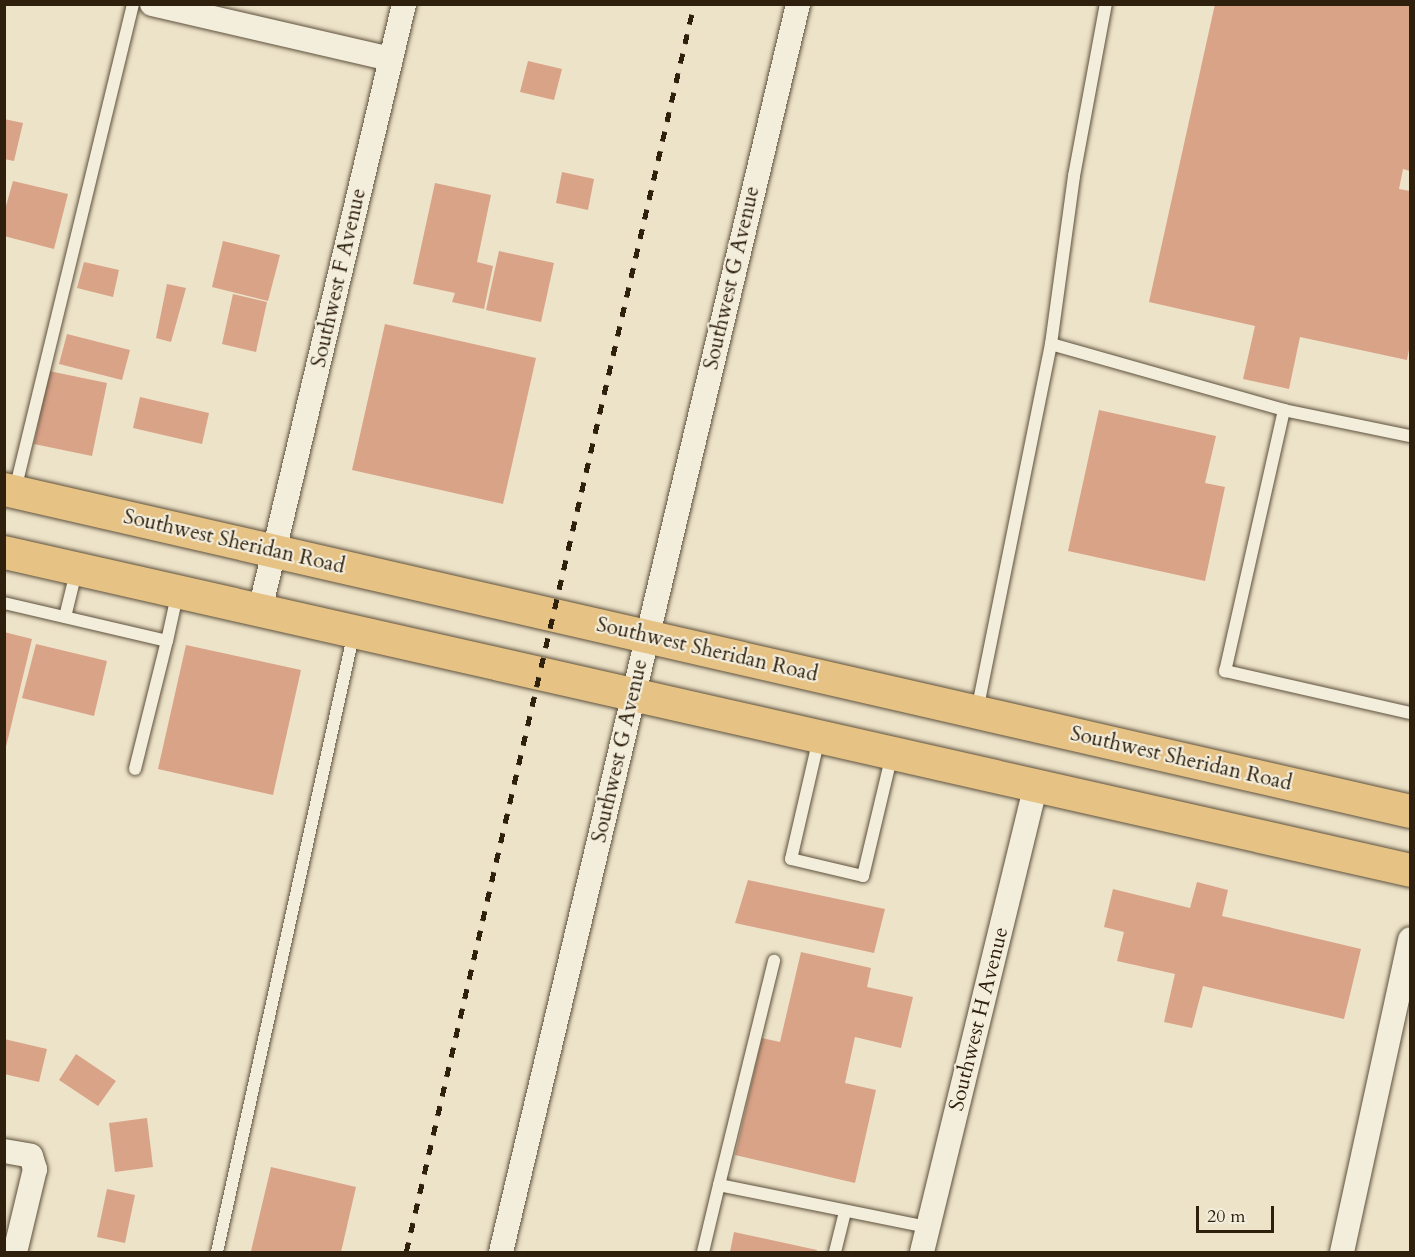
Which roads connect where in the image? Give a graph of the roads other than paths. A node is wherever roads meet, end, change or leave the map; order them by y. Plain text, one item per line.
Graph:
1 (133, 4) edge
2 (152, 4) edge
3 (404, 4) edge
4 (798, 4) edge
5 (1106, 4) edge
6 (391, 59) junction
7 (1051, 344) junction
8 (1284, 410) junction
9 (1410, 436) edge
10 (9, 490) edge
11 (274, 551) junction
12 (4, 552) edge
13 (77, 567) junction
14 (178, 589) junction
15 (4, 603) edge
16 (260, 610) junction
17 (65, 617) junction
18 (354, 631) junction
19 (647, 636) junction
20 (167, 641) junction
21 (633, 694) junction
22 (977, 712) junction
23 (1410, 713) edge
24 (820, 736) junction
25 (892, 753) junction
26 (135, 769) dead end
27 (1036, 785) junction
28 (1410, 811) edge
29 (1410, 870) edge
30 (1410, 939) edge
31 (774, 961) dead end
32 (4, 1151) edge
33 (719, 1185) junction
34 (845, 1212) junction
35 (928, 1227) junction
36 (15, 1252) edge
37 (218, 1252) edge
38 (501, 1252) edge
39 (703, 1252) edge
40 (835, 1252) edge
41 (922, 1252) edge
42 (1341, 1252) edge

1 - 10 lane
2 - 6 street
3 - 6 street, Southwest F Avenue
4 - 19 street, Southwest G Avenue
5 - 7 lane
6 - 11 street, Southwest F Avenue
7 - 8 lane
7 - 22 lane
8 - 9 lane
8 - 23 lane
10 - 11 main road, Southwest Sheridan Road
11 - 16 street, Southwest F Avenue
11 - 19 main road, Southwest Sheridan Road
12 - 13 main road
13 - 14 main road
13 - 17 lane
14 - 16 main road
14 - 20 lane
15 - 17 lane
16 - 18 main road
17 - 20 lane
18 - 21 main road
18 - 37 lane
19 - 21 street, Southwest G Avenue
19 - 22 main road, Southwest Sheridan Road
20 - 26 lane
21 - 24 main road
21 - 38 street, Southwest G Avenue
22 - 28 main road, Southwest Sheridan Road
24 - 25 main road
24 - 25 lane
25 - 27 main road
27 - 29 main road
27 - 35 street, Southwest H Avenue
30 - 42 street
31 - 33 lane
32 - 36 street
33 - 34 lane
33 - 39 lane
34 - 35 lane
34 - 40 lane
35 - 41 street, Southwest H Avenue

